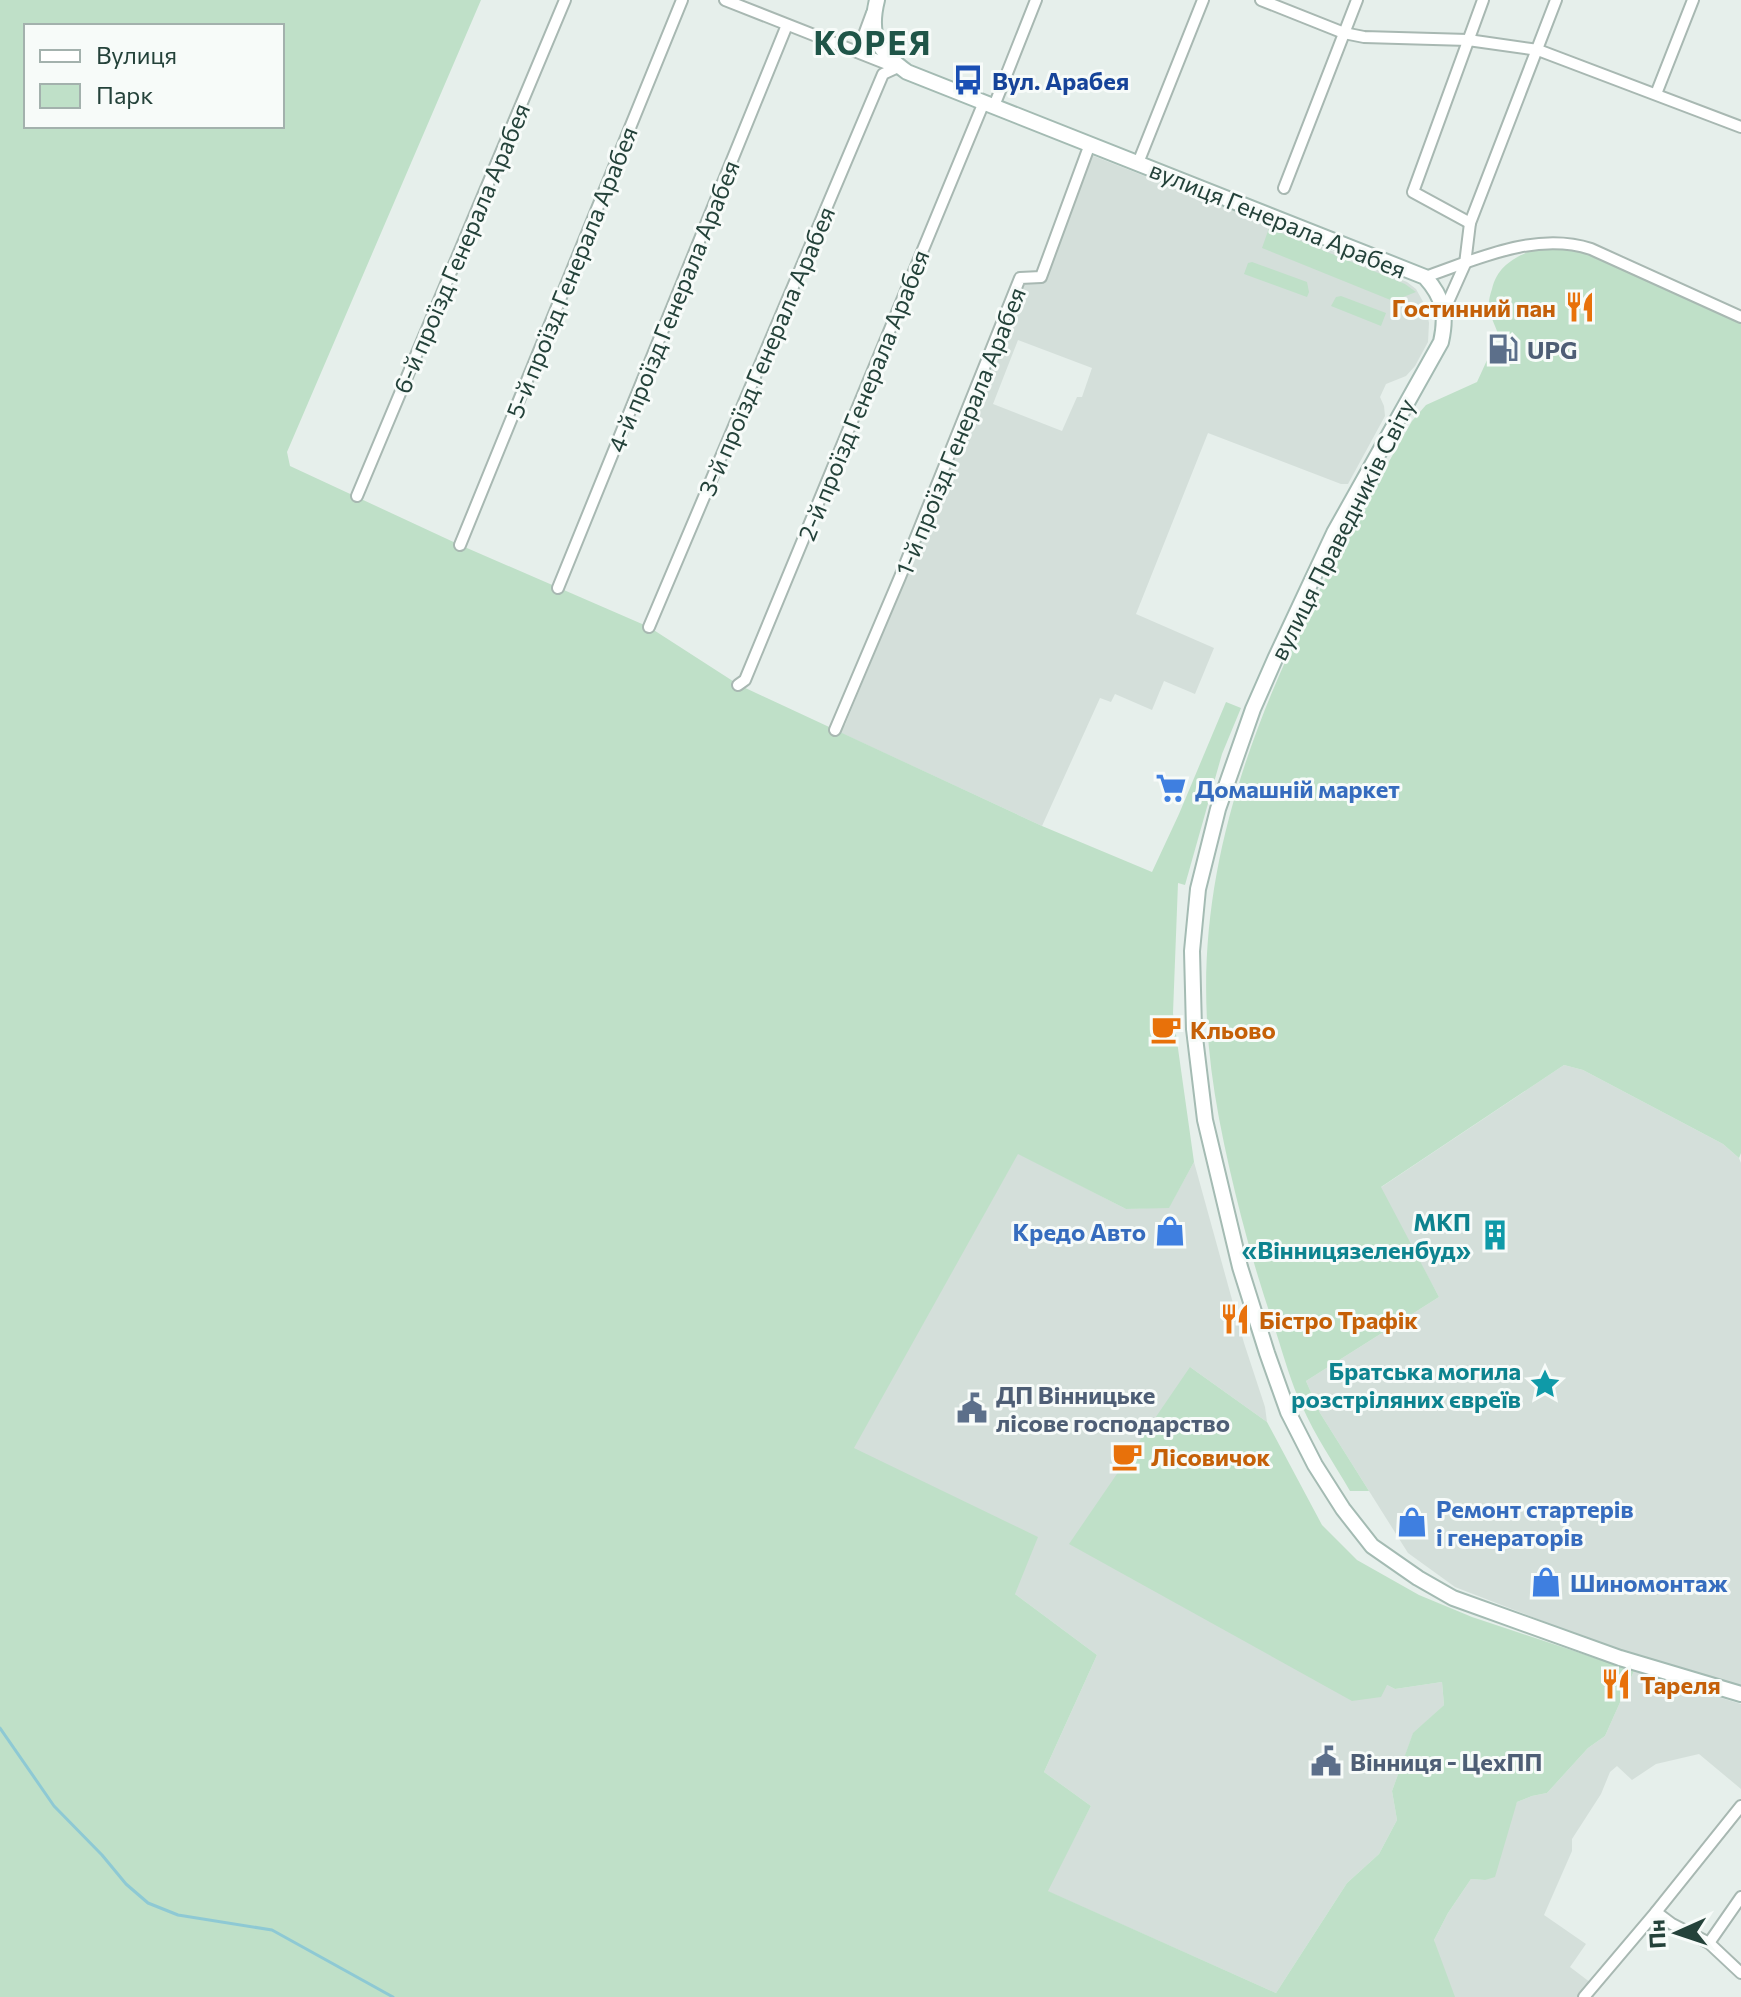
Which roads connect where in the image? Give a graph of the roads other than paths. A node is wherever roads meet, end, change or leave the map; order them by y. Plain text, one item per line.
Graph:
1 (565, 0) edge
2 (682, 0) edge
3 (725, 0) edge
4 (877, 0) edge
5 (1036, 0) edge
6 (1203, 0) edge
7 (1261, 0) edge
8 (1357, 0) edge
9 (1483, 0) edge
10 (1556, 0) edge
11 (1693, 0) edge
12 (738, 2) edge
13 (787, 25) junction
14 (1344, 33) junction
15 (1468, 40) junction
16 (1538, 50) junction
17 (858, 51) junction
18 (902, 70) junction
19 (1656, 94) junction
20 (989, 104) junction
21 (1741, 127) edge
22 (1090, 144) junction
23 (1138, 163) junction
24 (1284, 188) dead end
25 (1470, 223) junction
26 (1465, 264) junction
27 (1425, 277) junction
28 (1444, 311) junction
29 (1741, 317) edge
30 (357, 496) dead end
31 (460, 545) dead end
32 (558, 588) dead end
33 (649, 627) dead end
34 (738, 685) dead end
35 (835, 730) dead end
36 (1741, 1694) edge
37 (1741, 1806) edge
38 (1741, 1897) edge
39 (1656, 1912) junction
40 (1709, 1943) junction
41 (1741, 1973) edge
42 (1584, 1997) edge

1 - 30 street, 6-й проїзд Генерала Арабея
2 - 31 street, 5-й проїзд Генерала Арабея
3 - 12 street
4 - 17 street
4 - 18 main road
5 - 20 street, 2-й проїзд Генерала Арабея
6 - 23 street
7 - 14 street
8 - 14 street
9 - 15 street
10 - 16 street
11 - 19 street
12 - 13 street
13 - 17 street
13 - 32 street, 4-й проїзд Генерала Арабея
14 - 15 street
14 - 24 street
15 - 16 street
15 - 25 street
16 - 19 street
16 - 25 street
17 - 18 street
18 - 20 main road, вулиця Генерала Арабея
18 - 33 street, 3-й проїзд Генерала Арабея
19 - 21 street
20 - 22 main road, вулиця Генерала Арабея
20 - 34 street, 2-й проїзд Генерала Арабея
22 - 23 main road, вулиця Генерала Арабея
22 - 35 street, 1-й проїзд Генерала Арабея
23 - 27 main road, вулиця Генерала Арабея
25 - 26 street
26 - 27 street, вулиця Генерала Арабея
26 - 28 street
26 - 29 street, вулиця Генерала Арабея
27 - 28 main road
28 - 36 main road, вулиця Праведників Світу
37 - 39 street
38 - 40 street
39 - 40 street
39 - 42 street
40 - 41 street

